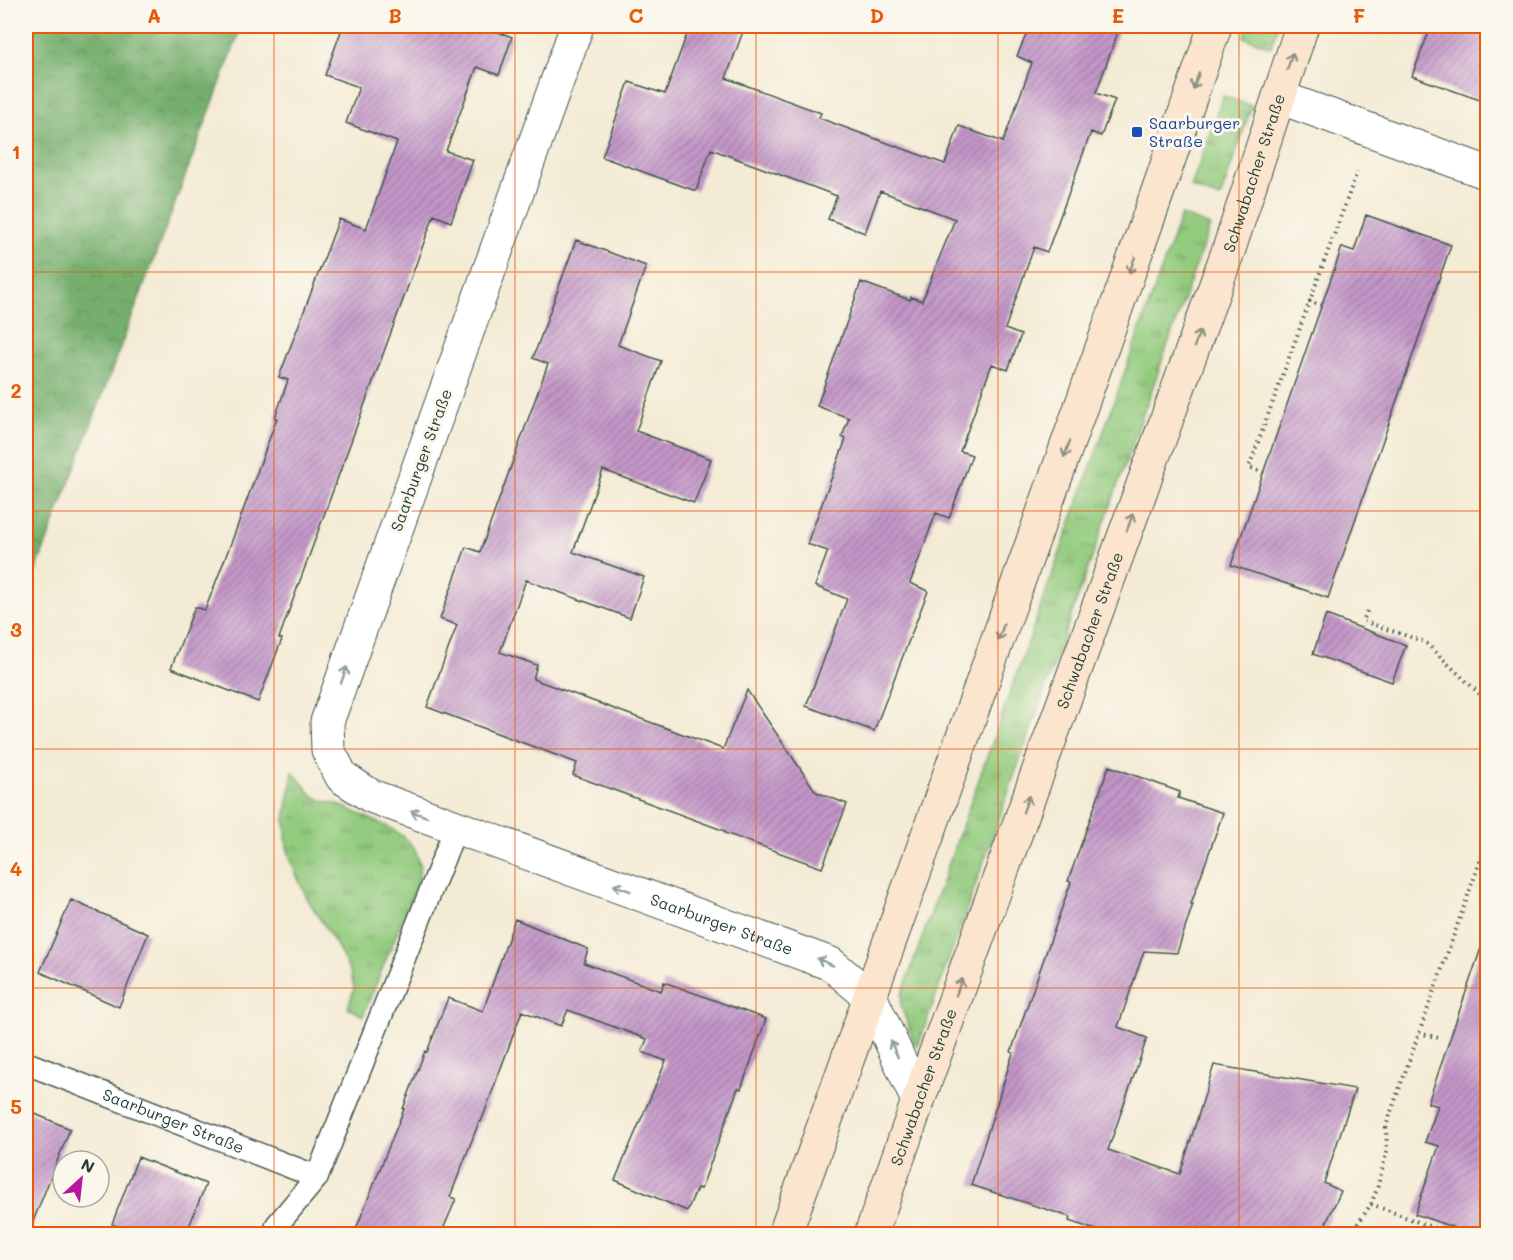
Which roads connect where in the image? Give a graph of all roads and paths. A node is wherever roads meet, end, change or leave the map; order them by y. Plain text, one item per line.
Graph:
1 (577, 26) edge
2 (1215, 26) edge
3 (1302, 26) edge
4 (1279, 97) junction
5 (1353, 163) dead end
6 (1488, 173) edge
7 (1310, 302) junction
8 (1322, 306) dead end
9 (1263, 473) dead end
10 (1367, 611) dead end
11 (1488, 702) edge
12 (456, 827) junction
13 (1488, 839) edge
14 (1480, 861) junction
15 (1488, 863) edge
16 (871, 998) junction
17 (1419, 1033) junction
18 (1439, 1038) dead end
19 (31, 1065) dead end
20 (918, 1101) junction
21 (317, 1177) junction
22 (1371, 1204) junction
23 (277, 1225) dead end
24 (786, 1234) edge
25 (871, 1234) edge
26 (1351, 1234) edge
27 (1450, 1234) edge

12 -> 1 street, Saarburger Straße
2 -> 16 main road
4 -> 3 main road, Schwabacher Straße
4 - 6 street
20 -> 4 main road, Schwabacher Straße
5 - 7 path
7 - 8 path
7 - 9 path
10 - 11 path
16 -> 12 street, Saarburger Straße
12 - 21 lane
13 - 14 path
14 - 15 path
14 - 17 path
20 -> 16 street, Saarburger Straße
16 - 24 main road
17 - 18 path
17 - 22 path
19 - 21 lane, Saarburger Straße
20 - 25 main road, Schwabacher Straße
21 - 23 lane
22 - 26 path
22 - 27 path

